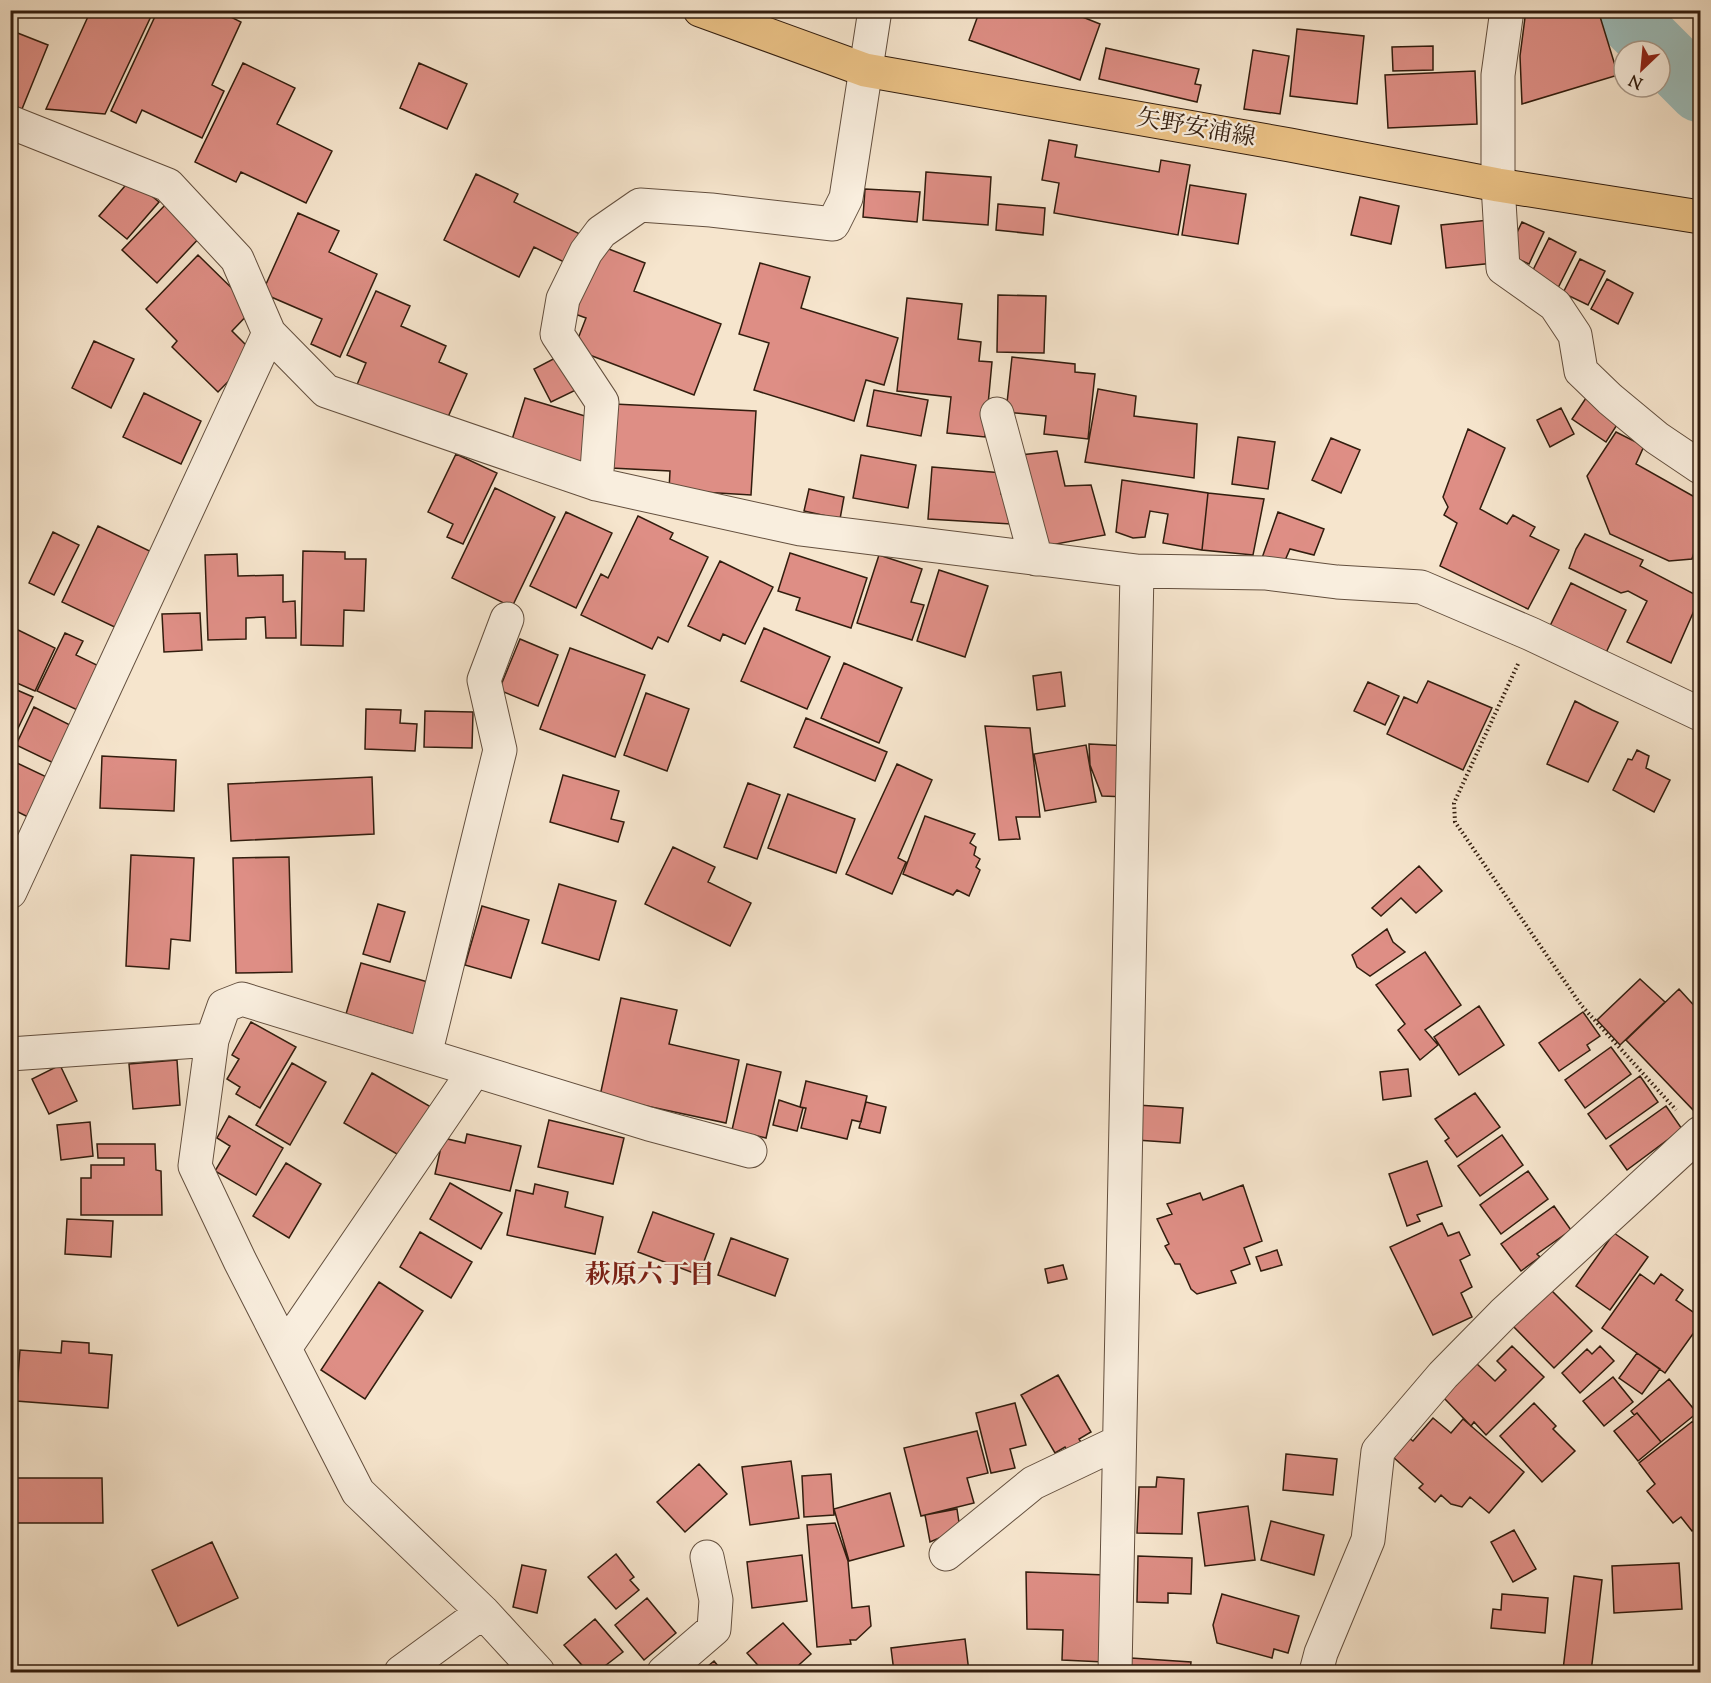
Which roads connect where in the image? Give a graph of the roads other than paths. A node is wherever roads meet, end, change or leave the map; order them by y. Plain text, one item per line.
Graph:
1 (700, 10) edge
2 (875, 10) edge
3 (1507, 10) edge
4 (864, 70) junction
5 (10, 122) edge
6 (1498, 184) junction
7 (1701, 217) edge
8 (269, 333) junction
9 (997, 414) dead end
10 (1701, 467) edge
11 (596, 484) junction
12 (1036, 559) junction
13 (1137, 572) junction
14 (507, 620) dead end
15 (1701, 714) edge
16 (10, 892) edge
17 (212, 1040) junction
18 (10, 1054) edge
19 (425, 1055) junction
20 (474, 1071) junction
21 (1700, 1135) edge
22 (750, 1151) dead end
23 (285, 1348) junction
24 (1119, 1442) junction
25 (946, 1554) dead end
26 (707, 1557) dead end
27 (483, 1612) junction
28 (401, 1672) edge
29 (538, 1672) edge
30 (664, 1672) edge
31 (1114, 1672) edge
32 (1316, 1672) edge

1 - 4 main road, 矢野安浦線
2 - 4 street
3 - 6 street
4 - 6 main road, 矢野安浦線
4 - 11 street
5 - 8 street
6 - 7 main road, 矢野安浦線
6 - 10 street
8 - 11 street
8 - 16 street
9 - 12 street
11 - 12 street
12 - 13 street
13 - 15 street
13 - 24 street
14 - 19 street
17 - 18 street
17 - 19 street
17 - 23 street
19 - 20 street
20 - 22 street
20 - 23 street
21 - 32 street
23 - 27 street
24 - 25 street
24 - 31 street
26 - 30 street
27 - 28 street
27 - 29 street

